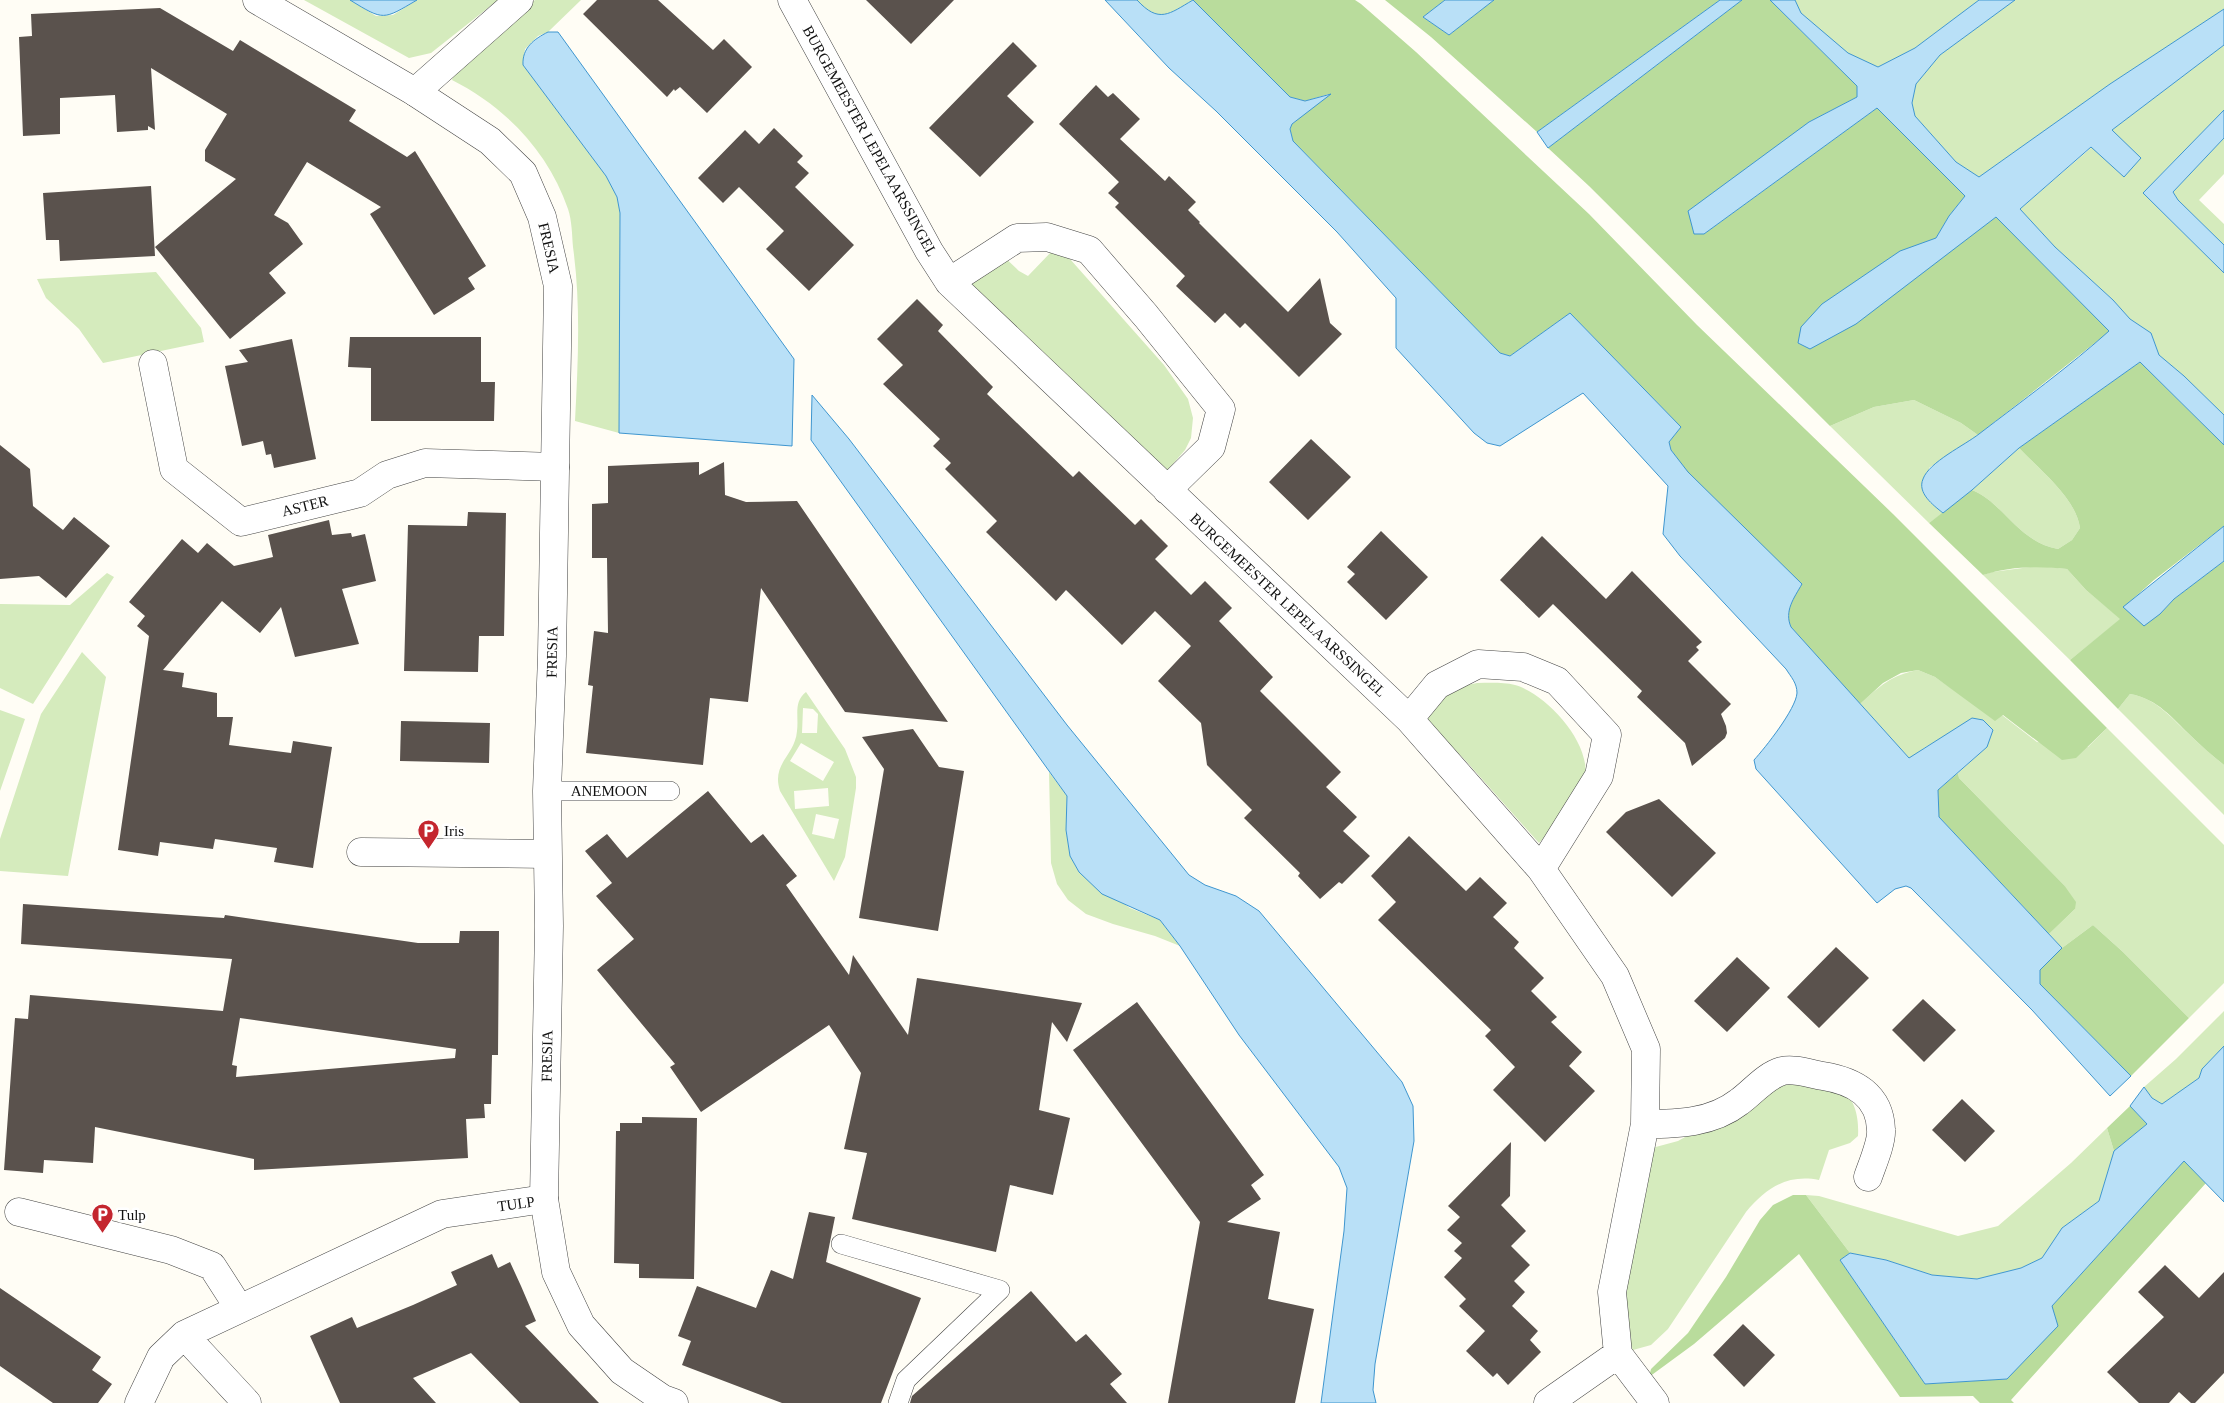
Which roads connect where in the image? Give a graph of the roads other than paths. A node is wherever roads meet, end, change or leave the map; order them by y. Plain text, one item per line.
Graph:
1 (257, 0) edge
2 (519, 0) edge
3 (792, 0) edge
4 (415, 92) junction
5 (949, 282) junction
6 (153, 364) dead end
7 (555, 467) junction
8 (1167, 490) junction
9 (1408, 719) junction
10 (547, 791) junction
11 (670, 791) dead end
12 (360, 852) dead end
13 (547, 854) junction
14 (1540, 869) junction
15 (1645, 1124) junction
16 (1868, 1177) dead end
17 (544, 1200) junction
18 (18, 1212) dead end
19 (841, 1244) dead end
20 (239, 1308) junction
21 (184, 1334) junction
22 (1618, 1354) junction
23 (139, 1403) edge
24 (246, 1403) edge
25 (674, 1403) edge
26 (898, 1403) edge
27 (1548, 1403) edge
28 (1655, 1403) edge

1 - 4 street, FRESIA
2 - 4 street
3 - 5 street, BURGEMEESTER LEPELAARSSINGEL
4 - 7 street, FRESIA
5 - 8 street, BURGEMEESTER LEPELAARSSINGEL
5 - 8 street
6 - 7 street, ASTER
7 - 10 street, FRESIA
8 - 9 street, BURGEMEESTER LEPELAARSSINGEL
9 - 14 street, BURGEMEESTER LEPELAARSSINGEL
9 - 14 street
10 - 11 lane, ANEMOON
10 - 13 street, FRESIA
12 - 13 street
13 - 17 street, FRESIA
14 - 15 street, BURGEMEESTER LEPELAARSSINGEL
15 - 16 street
15 - 22 street, BURGEMEESTER LEPELAARSSINGEL
17 - 20 street, TULP
17 - 25 street, FRESIA
18 - 20 street
19 - 26 lane
20 - 21 street, TULP
21 - 23 street, TULP
21 - 24 street
22 - 27 street
22 - 28 street

